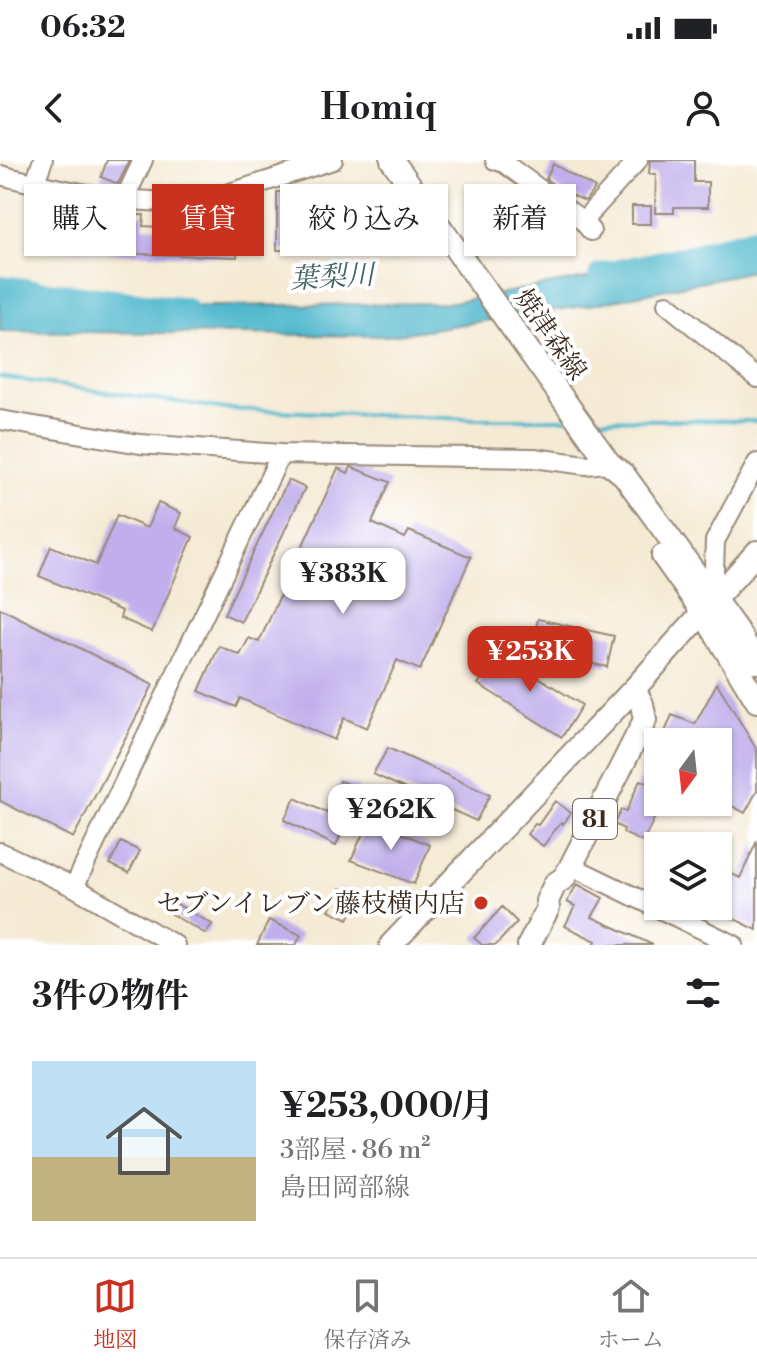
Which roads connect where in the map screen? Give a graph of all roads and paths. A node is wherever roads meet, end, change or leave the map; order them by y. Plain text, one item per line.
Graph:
1 (43, 160) edge
2 (143, 160) edge
3 (333, 160) edge
4 (392, 160) edge
5 (495, 160) edge
6 (638, 160) edge
7 (0, 175) edge
8 (34, 184) joint
9 (132, 184) edge
10 (136, 199) edge
11 (667, 304) dead end
12 (757, 378) edge
13 (0, 420) edge
14 (281, 454) junction
15 (609, 463) junction
16 (757, 463) edge
17 (757, 552) edge
18 (707, 605) junction
19 (757, 662) edge
20 (634, 689) junction
21 (757, 701) edge
22 (0, 852) edge
23 (571, 866) junction
24 (74, 887) junction
25 (175, 945) edge
26 (391, 945) edge
27 (529, 945) edge
28 (734, 945) edge

1 - 8 street
2 - 9 street
3 - 10 street
4 - 15 main road, 焼津森線
5 - 6 street
7 - 8 street
11 - 12 street
13 - 14 street
14 - 15 street
14 - 24 street
15 - 18 main road, 焼津森線
16 - 18 street
17 - 18 main road
18 - 19 main road, 焼津森線
18 - 20 main road
18 - 21 main road, 焼津森線
20 - 23 main road, 81
20 - 26 main road
22 - 24 street
23 - 27 main road, 81
23 - 28 street
24 - 25 street

